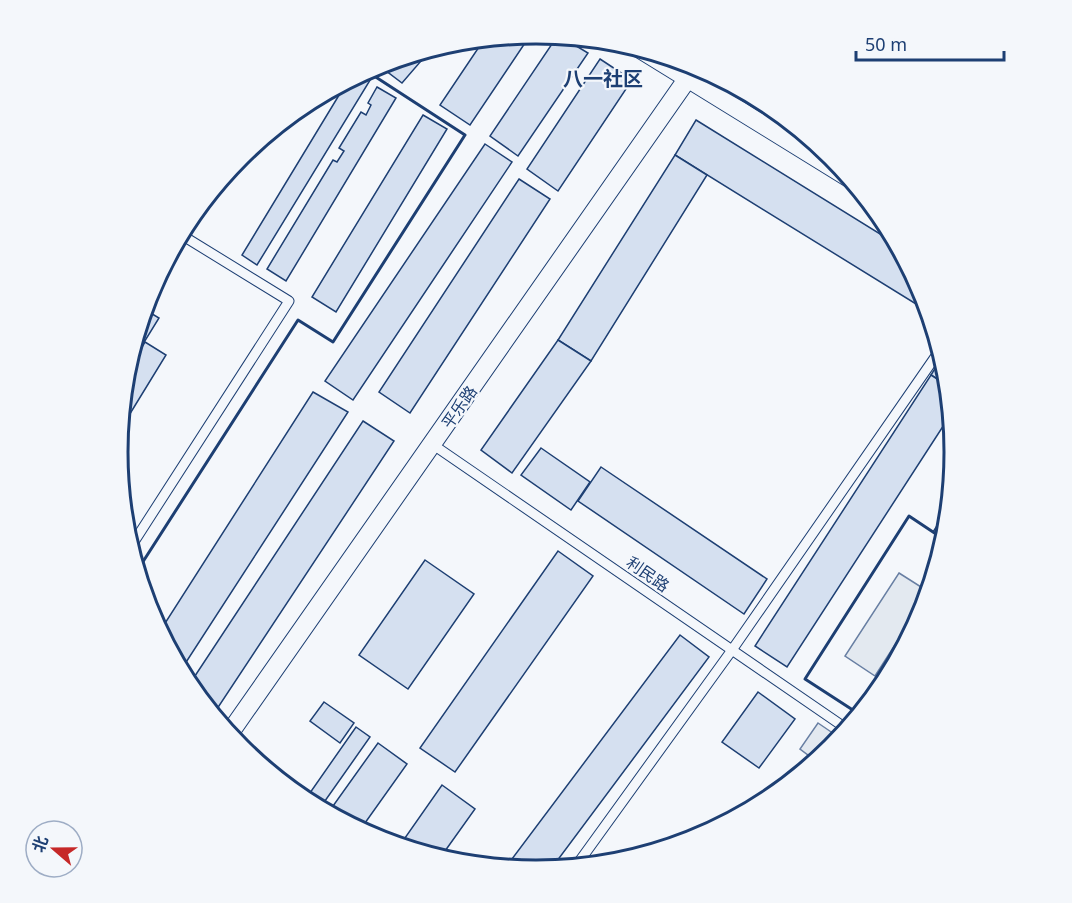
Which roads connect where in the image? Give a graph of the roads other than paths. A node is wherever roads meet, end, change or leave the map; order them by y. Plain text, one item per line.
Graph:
1 (690, 74) edge
2 (706, 81) edge
3 (816, 156) edge
4 (188, 239) edge
5 (933, 360) edge
6 (432, 444) junction
7 (137, 537) edge
8 (732, 650) junction
9 (840, 724) edge
10 (234, 726) edge
11 (583, 857) edge

1 - 6 street, 平乐路
2 - 3 street
4 - 7 lane
5 - 8 lane
6 - 8 lane, 利民路
6 - 10 street, 平乐路
8 - 9 lane, 利民路
8 - 11 lane

